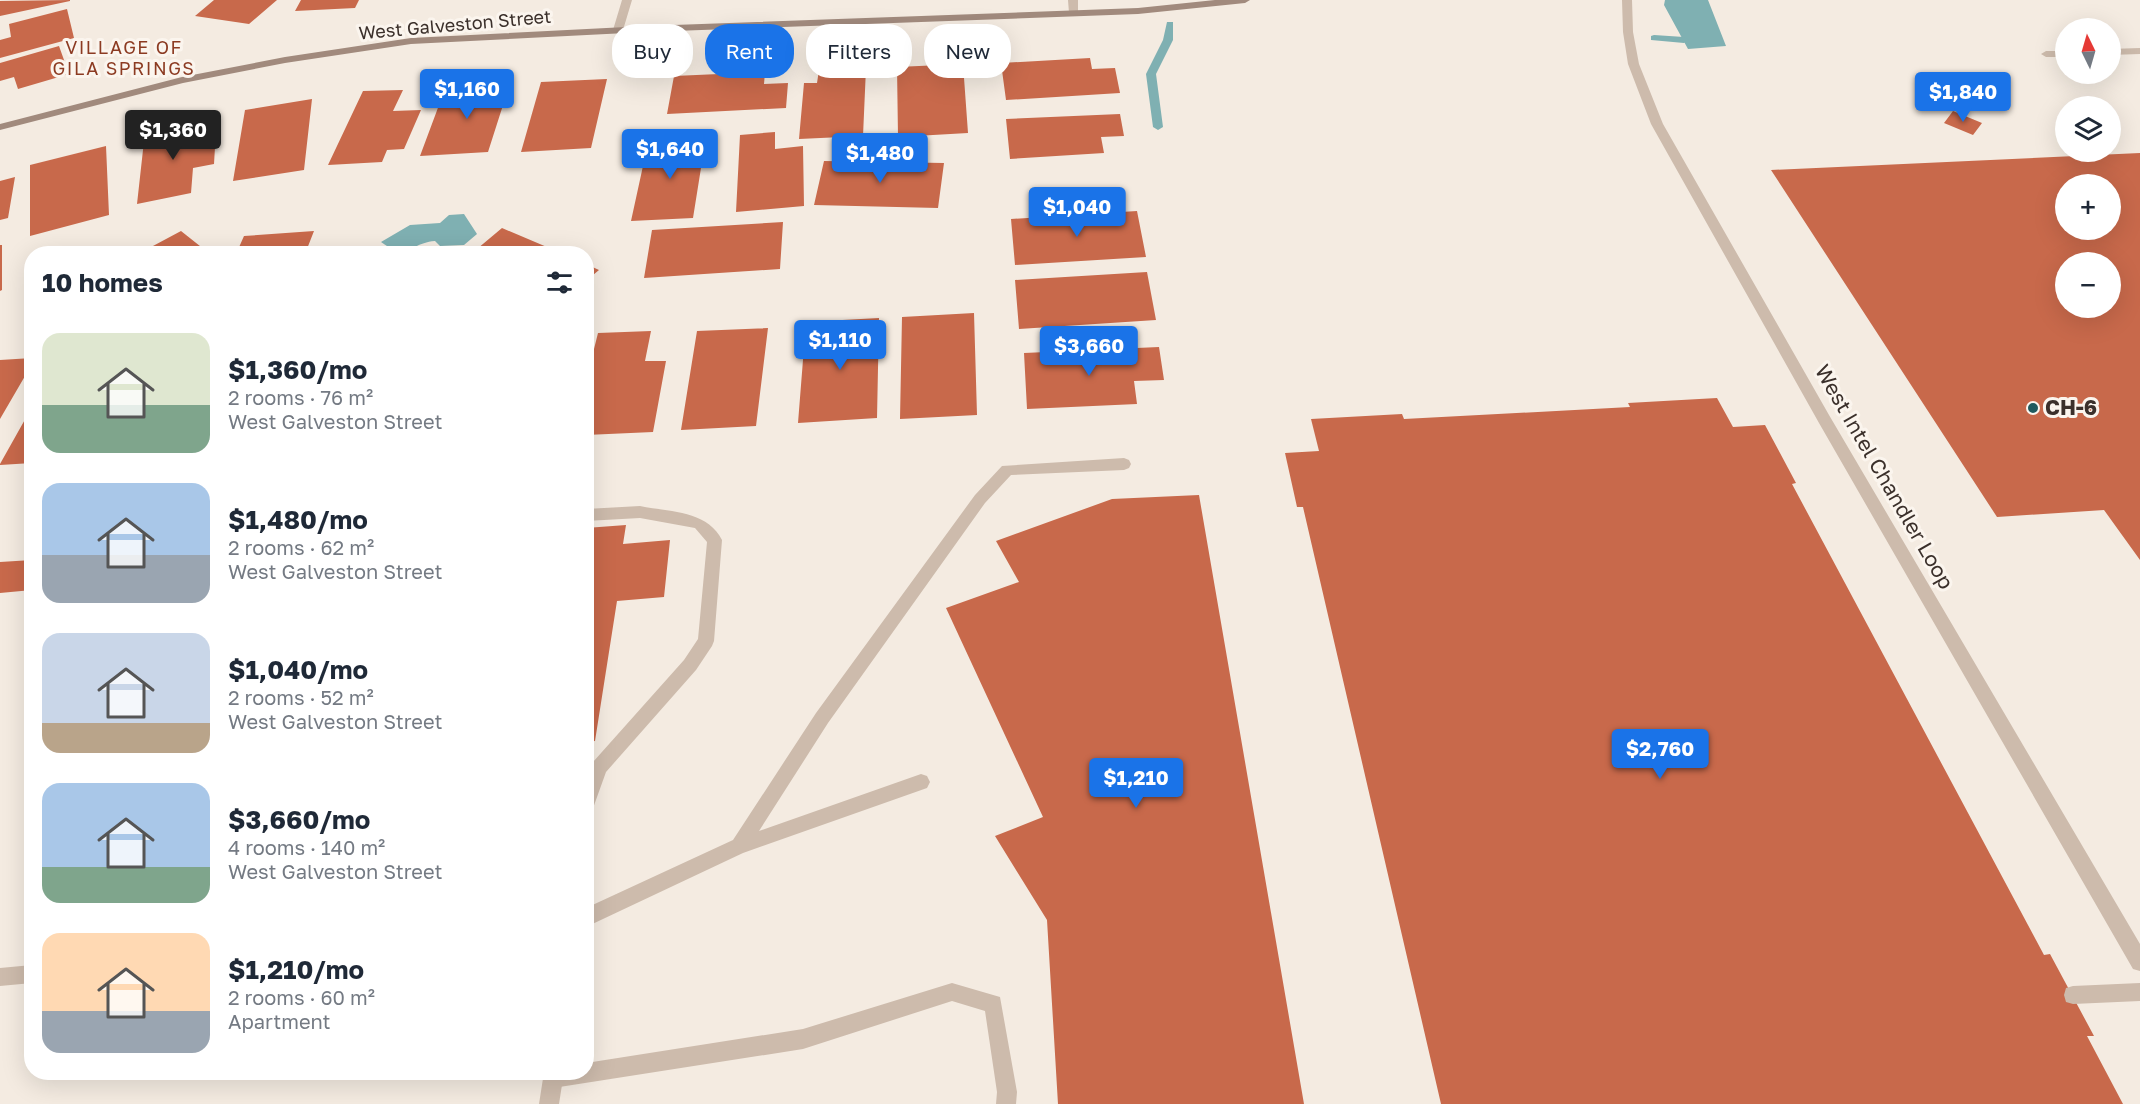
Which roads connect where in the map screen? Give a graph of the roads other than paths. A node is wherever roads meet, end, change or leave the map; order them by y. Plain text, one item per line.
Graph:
1 (627, 0) edge
2 (1073, 0) edge
3 (1245, 0) edge
4 (1627, 0) edge
5 (1074, 13) junction
6 (620, 24) edge
7 (693, 27) edge
8 (612, 30) edge
9 (2140, 51) edge
10 (2121, 52) edge
11 (2046, 54) dead end
12 (2055, 54) edge
13 (0, 127) edge
14 (1124, 464) dead end
15 (594, 515) edge
16 (921, 782) dead end
17 (594, 784) edge
18 (740, 846) junction
19 (594, 914) edge
20 (2140, 962) edge
21 (24, 975) edge
22 (0, 977) edge
23 (2140, 992) edge
24 (2073, 995) dead end
25 (594, 1069) edge
26 (552, 1080) edge
27 (549, 1104) edge
28 (1006, 1104) edge

1 - 6 street
2 - 5 street
3 - 5 street, West Galveston Street
4 - 20 street, West Intel Chandler Loop
5 - 7 street, West Galveston Street
8 - 13 street, West Galveston Street
9 - 10 street
11 - 12 street
14 - 18 street
15 - 17 street
16 - 18 street
18 - 19 street
21 - 22 street
23 - 24 street
25 - 28 street
26 - 27 street

